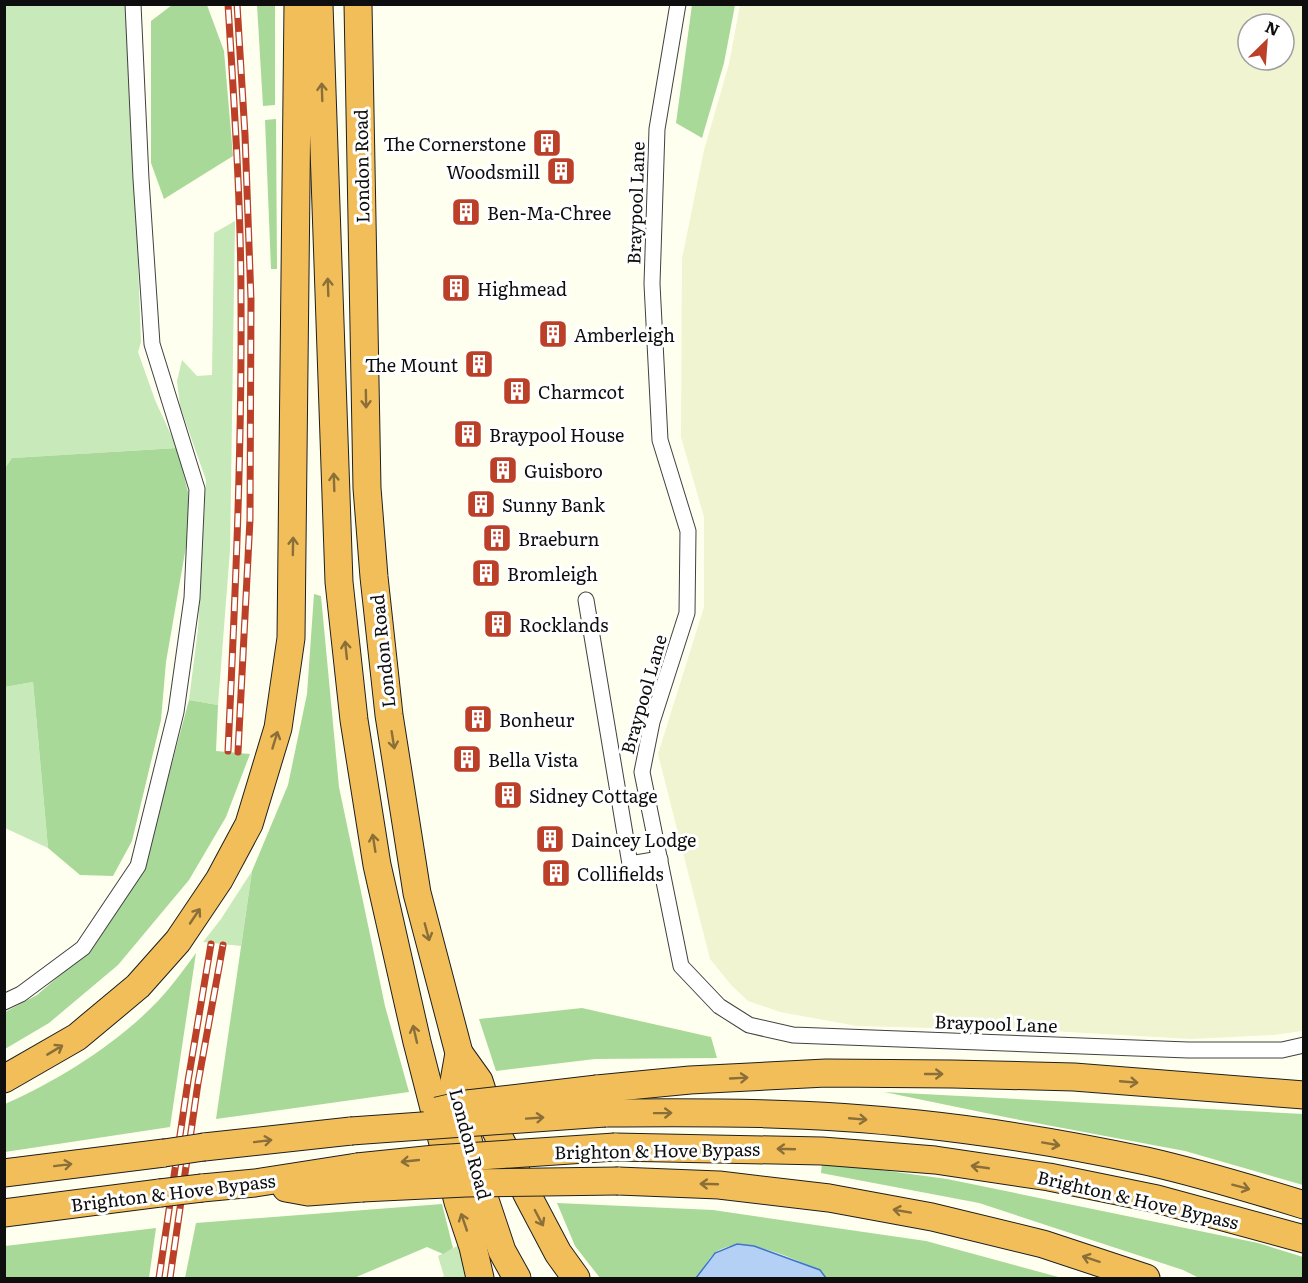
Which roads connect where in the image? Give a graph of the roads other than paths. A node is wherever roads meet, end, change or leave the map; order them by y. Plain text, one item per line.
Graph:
1 (133, 4) edge
2 (298, 4) edge
3 (319, 4) edge
4 (358, 4) edge
5 (678, 4) edge
6 (586, 600) dead end
7 (660, 859) junction
8 (4, 1002) edge
9 (1304, 1045) edge
10 (459, 1053) junction
11 (4, 1079) edge
12 (1304, 1095) edge
13 (601, 1101) junction
14 (4, 1173) edge
15 (360, 1178) junction
16 (1304, 1205) edge
17 (4, 1214) edge
18 (1304, 1239) edge
19 (480, 1278) edge
20 (517, 1278) edge
21 (576, 1278) edge
22 (1146, 1278) edge

1 - 8 street
11 -> 2 highway
19 -> 3 highway, London Road
4 -> 10 highway, London Road
5 - 7 street, Braypool Lane
6 - 7 street
7 - 9 street, Braypool Lane
10 - 20 highway, London Road
10 -> 21 highway
13 -> 12 highway
14 -> 13 highway, bridge
13 -> 16 highway, Brighton & Hove Bypass
15 - 17 highway, Brighton & Hove Bypass, bridge
18 -> 15 highway, Brighton & Hove Bypass, bridge
22 -> 15 highway, bridge

